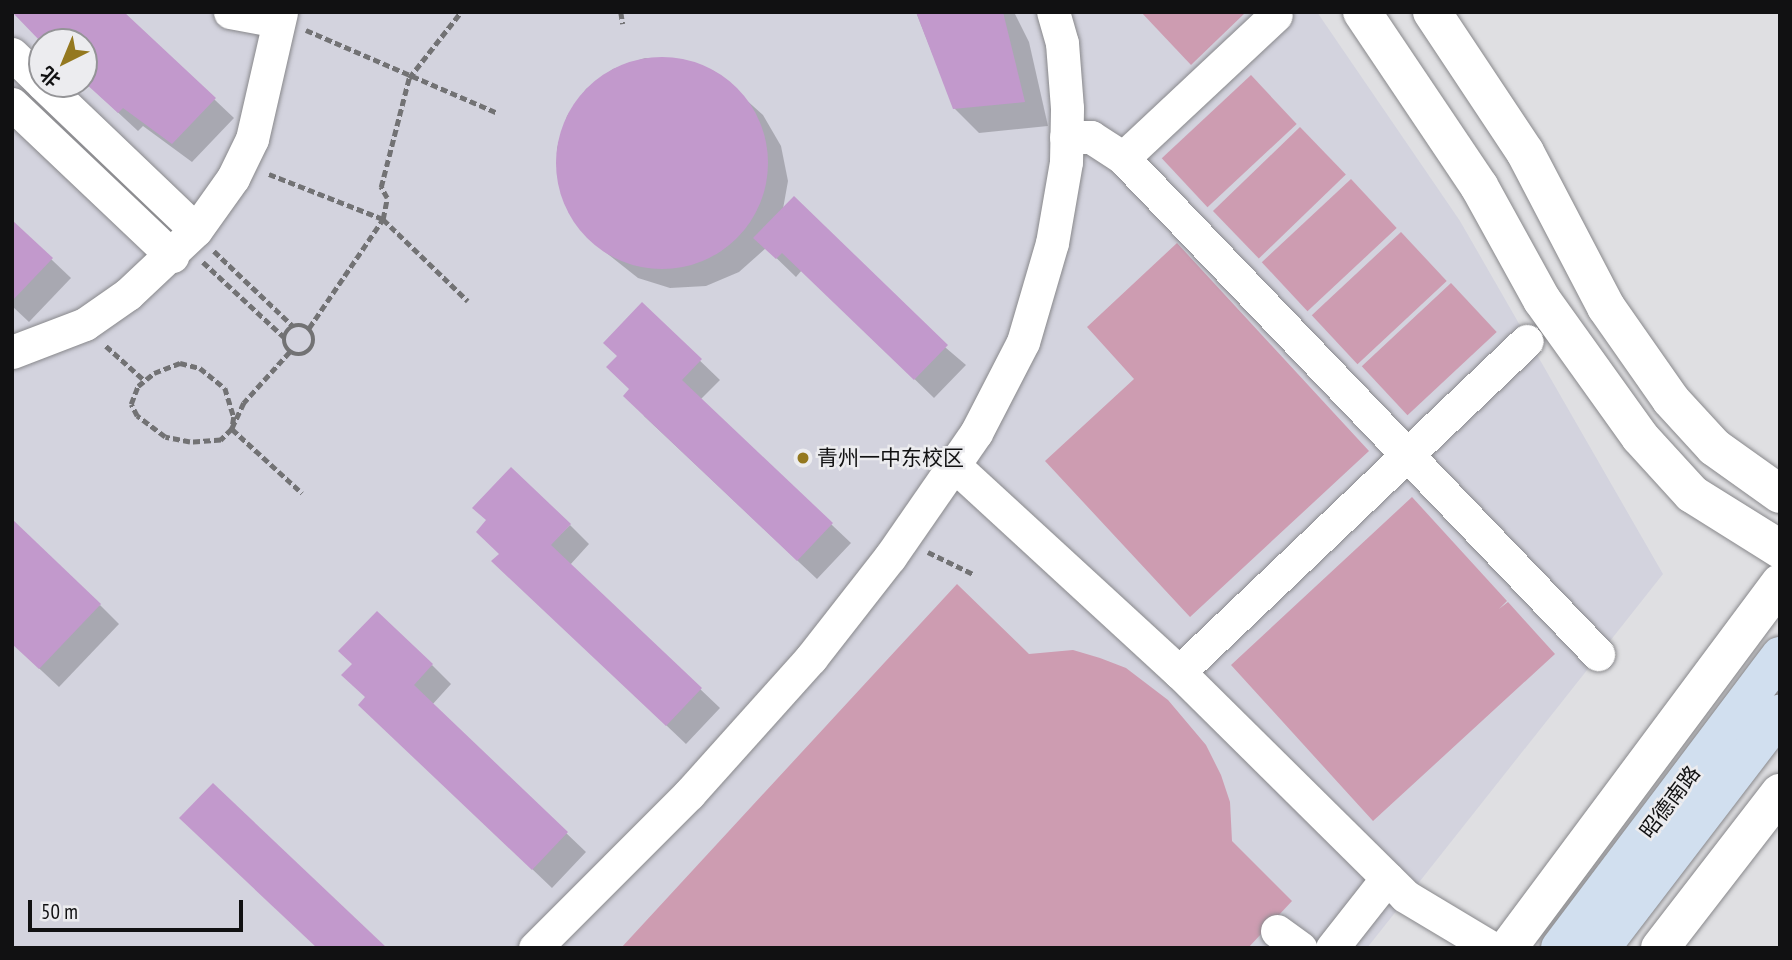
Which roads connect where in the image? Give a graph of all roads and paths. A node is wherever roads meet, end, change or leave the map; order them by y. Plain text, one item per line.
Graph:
1 (230, 12) edge
2 (461, 12) edge
3 (475, 12) edge
4 (486, 12) edge
5 (621, 12) edge
6 (1053, 12) edge
7 (1362, 12) edge
8 (1432, 12) edge
9 (1276, 15) dead end
10 (280, 16) edge
11 (623, 24) dead end
12 (12, 54) edge
13 (28, 69) edge
14 (409, 78) junction
15 (59, 98) edge
16 (12, 104) edge
17 (498, 113) dead end
18 (1066, 137) junction
19 (1123, 158) junction
20 (242, 162) junction
21 (383, 219) junction
22 (196, 230) junction
23 (172, 256) junction
24 (468, 301) dead end
25 (85, 324) junction
26 (292, 325) junction
27 (309, 328) junction
28 (284, 337) junction
29 (1526, 341) dead end
30 (12, 352) edge
31 (290, 352) junction
32 (144, 380) junction
33 (232, 429) junction
34 (1405, 458) junction
35 (956, 467) junction
36 (302, 493) dead end
37 (1780, 494) edge
38 (908, 533) junction
39 (1780, 549) edge
40 (975, 575) dead end
41 (1780, 583) edge
42 (1598, 654) dead end
43 (1780, 656) edge
44 (1179, 671) junction
45 (1780, 714) edge
46 (1780, 793) edge
47 (1387, 878) junction
48 (535, 948) edge
49 (1332, 948) edge
50 (1492, 948) edge
51 (1508, 948) edge
52 (1560, 948) edge
53 (1601, 948) edge
54 (1660, 948) edge

1 - 10 street
2 - 14 path
3 - 4 path
5 - 11 path
6 - 18 street
7 - 39 street
8 - 37 street
9 - 19 street
10 - 14 path
10 - 20 street
12 - 13 street
14 - 17 path
14 - 21 path
15 - 22 street
16 - 23 street
18 - 19 street
18 - 35 street
19 - 34 street
20 - 21 path
20 - 22 street
21 - 24 path
21 - 27 path
22 - 23 street
22 - 26 path
23 - 25 street
23 - 28 path
25 - 30 street
25 - 32 path
26 - 27 path
26 - 28 path
27 - 31 path
28 - 31 path
29 - 34 street
31 - 33 path
32 - 33 path
32 - 33 path
33 - 36 path
34 - 42 street
34 - 44 street
35 - 38 street
35 - 44 street
38 - 40 path
38 - 48 street
41 - 51 street
43 - 52 main road, 昭德南路
44 - 47 street
45 - 53 main road, 昭德南路
46 - 54 street
47 - 49 street
47 - 50 street

